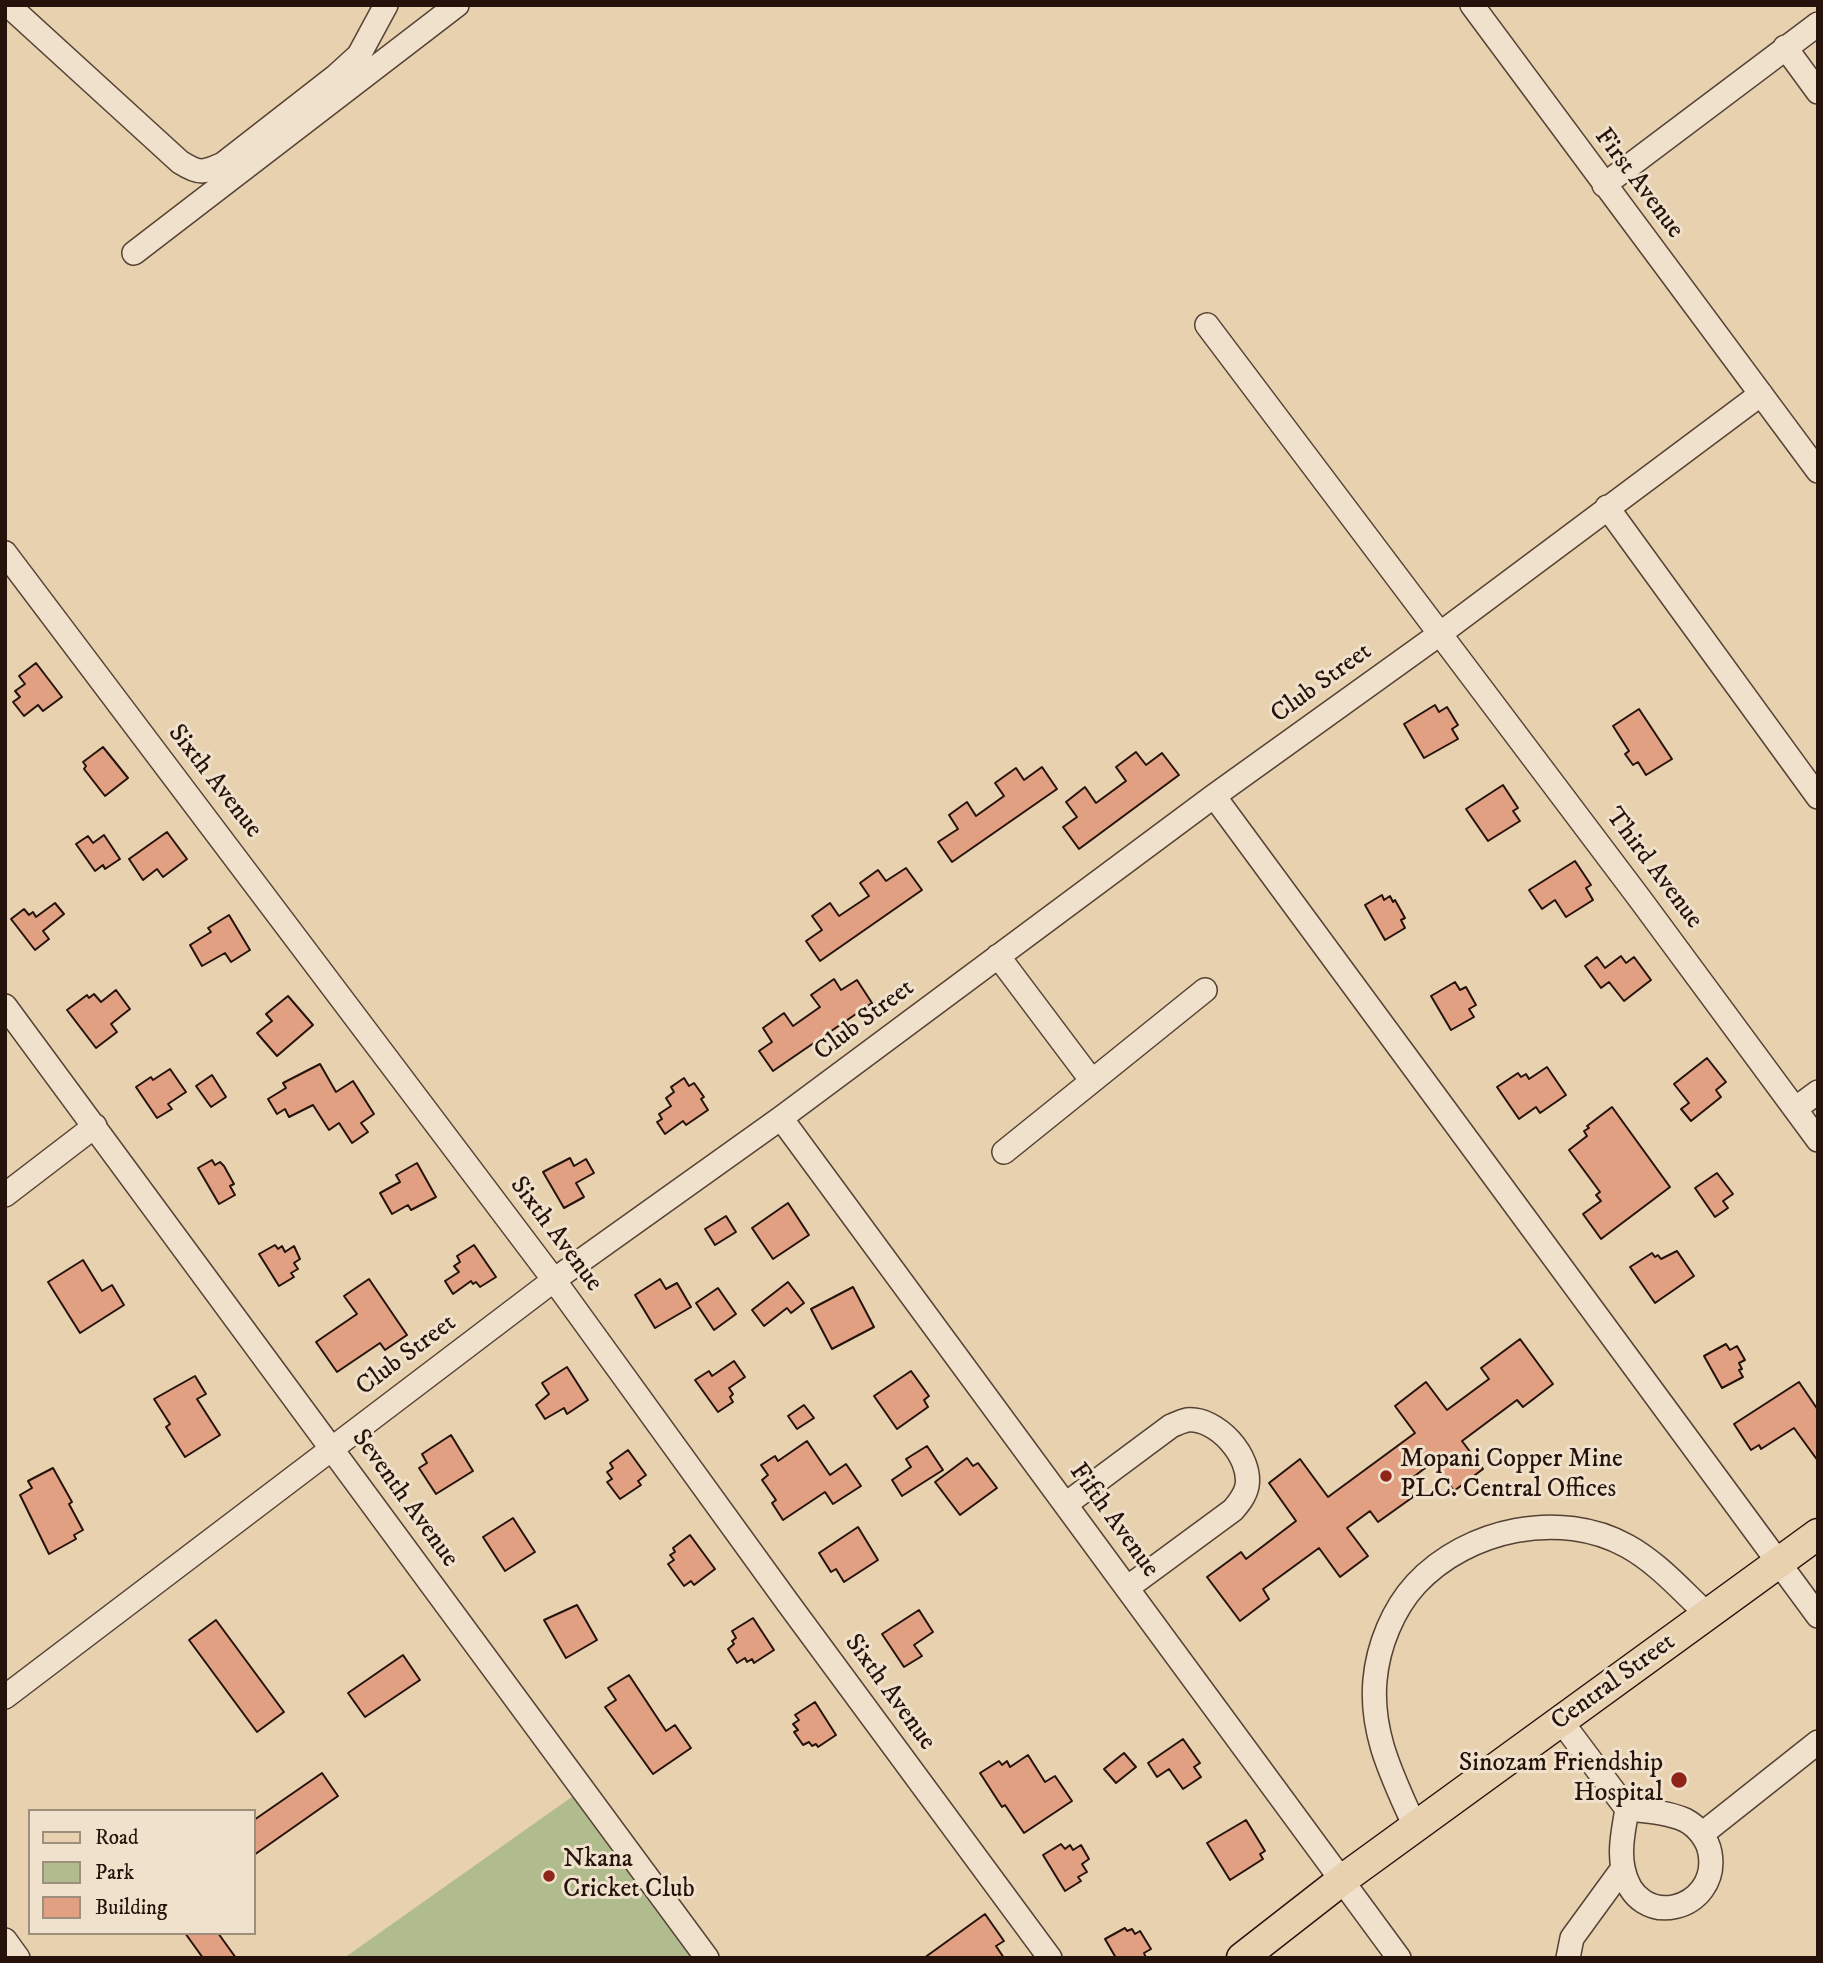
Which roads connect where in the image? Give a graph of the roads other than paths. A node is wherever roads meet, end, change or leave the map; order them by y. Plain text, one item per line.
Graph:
1 (8, 5) edge
2 (386, 5) edge
3 (457, 5) edge
4 (1472, 5) edge
5 (1818, 24) edge
6 (1785, 47) junction
7 (1818, 92) edge
8 (1604, 185) junction
9 (134, 253) dead end
10 (1207, 325) dead end
11 (1761, 394) junction
12 (1818, 471) edge
13 (1607, 507) junction
14 (5, 553) edge
15 (1441, 633) junction
16 (1214, 796) junction
17 (1818, 797) edge
18 (998, 956) junction
19 (1205, 989) dead end
20 (5, 1006) edge
21 (1091, 1081) junction
22 (1818, 1092) edge
23 (1795, 1109) junction
24 (781, 1118) junction
25 (95, 1126) junction
26 (1818, 1140) edge
27 (1004, 1152) dead end
28 (5, 1195) edge
29 (554, 1280) junction
30 (333, 1448) junction
31 (1066, 1504) junction
32 (1818, 1534) edge
33 (1779, 1564) junction
34 (1127, 1588) junction
35 (1708, 1615) junction
36 (1818, 1616) edge
37 (5, 1697) edge
38 (1561, 1721) junction
39 (1818, 1742) edge
40 (1627, 1809) junction
41 (1415, 1827) junction
42 (1702, 1834) junction
43 (1623, 1868) junction
44 (1342, 1880) junction
45 (5, 1940) edge
46 (18, 1958) edge
47 (707, 1958) edge
48 (1050, 1958) edge
49 (1242, 1958) edge
50 (1399, 1958) edge
51 (1568, 1958) edge

1 - 2 street
3 - 9 street
4 - 8 street, First Avenue
5 - 6 street
6 - 7 street
6 - 8 street
8 - 11 street, First Avenue
10 - 15 street, Third Avenue
11 - 12 street, First Avenue
11 - 13 street, Club Street
13 - 15 street, Club Street
13 - 17 street
14 - 29 street, Sixth Avenue
15 - 16 street, Club Street
15 - 23 street, Third Avenue
16 - 18 street, Club Street
16 - 33 street
18 - 21 street
18 - 24 street, Club Street
19 - 21 street
20 - 25 street, Seventh Avenue
21 - 27 street
22 - 23 street
23 - 26 street, Third Avenue
24 - 29 street, Club Street
24 - 31 street, Fifth Avenue
25 - 28 street
25 - 30 street, Seventh Avenue
29 - 30 street, Club Street
29 - 48 street, Sixth Avenue
30 - 37 street, Club Street
30 - 47 street, Seventh Avenue
31 - 34 street, Fifth Avenue
31 - 34 street
32 - 33 main road, Central Street
33 - 35 main road, Central Street
33 - 36 street
34 - 44 street, Fifth Avenue
35 - 38 main road, Central Street
35 - 41 street
38 - 40 street
38 - 41 main road, Central Street
39 - 42 street
40 - 42 street
40 - 43 street
41 - 44 main road, Central Street
42 - 43 street
43 - 51 street
44 - 49 main road, Central Street
44 - 50 street, Fifth Avenue
45 - 46 street

